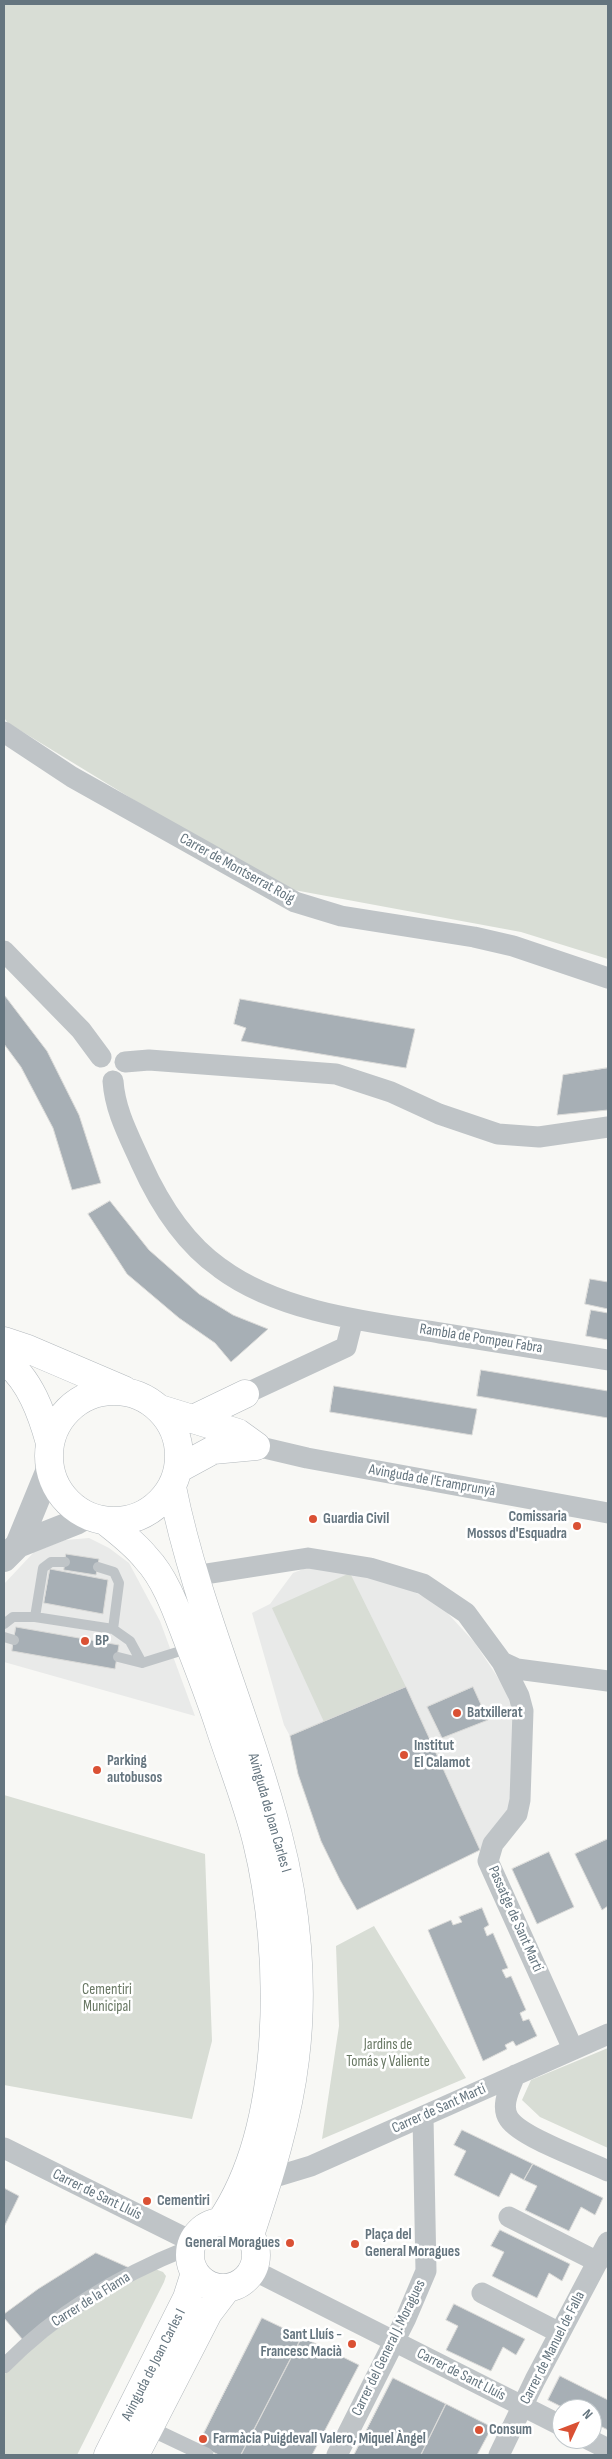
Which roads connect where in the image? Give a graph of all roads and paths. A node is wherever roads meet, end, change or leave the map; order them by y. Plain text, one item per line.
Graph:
1 (4, 732) edge
2 (4, 951) edge
3 (608, 978) edge
4 (101, 1058) junction
5 (125, 1062) junction
6 (113, 1081) junction
7 (608, 1127) edge
8 (353, 1319) junction
9 (4, 1341) edge
10 (4, 1360) edge
11 (608, 1360) edge
12 (128, 1392) junction
13 (244, 1394) junction
14 (160, 1409) junction
15 (193, 1419) junction
16 (247, 1440) junction
17 (50, 1455) junction
18 (175, 1478) junction
19 (608, 1513) edge
20 (96, 1518) junction
21 (11, 1552) edge
22 (65, 1562) dead end
23 (98, 1567) dead end
24 (194, 1576) junction
25 (35, 1617) junction
26 (4, 1624) edge
27 (114, 1629) junction
28 (191, 1648) junction
29 (118, 1657) dead end
30 (502, 1662) junction
31 (142, 1663) junction
32 (608, 1681) edge
33 (608, 2034) edge
34 (573, 2049) junction
35 (515, 2075) junction
36 (424, 2117) junction
37 (4, 2148) edge
38 (608, 2171) edge
39 (268, 2179) junction
40 (508, 2217) dead end
41 (221, 2221) junction
42 (250, 2235) junction
43 (608, 2242) edge
44 (191, 2254) junction
45 (598, 2262) junction
46 (253, 2270) junction
47 (227, 2288) junction
48 (482, 2294) dead end
49 (560, 2333) junction
50 (394, 2341) junction
51 (4, 2366) edge
52 (523, 2406) junction
53 (552, 2421) edge
54 (149, 2428) junction
55 (108, 2455) edge
56 (135, 2455) edge
57 (206, 2455) edge
58 (337, 2455) edge
59 (499, 2455) edge

1 - 3 street, Carrer de Montserrat Roig
2 - 4 street
4 - 5 street
4 - 6 street
5 - 6 street
5 - 7 street
6 - 8 street, Rambla de Pompeu Fabra
8 - 11 street, Rambla de Pompeu Fabra
8 - 13 street
9 - 12 main road
10 - 17 main road
12 - 14 main road
12 - 17 main road
13 - 15 main road
13 - 16 main road
14 - 15 main road
14 - 18 main road
15 - 16 main road
16 - 18 main road
16 - 19 street, Avinguda de l'Eramprunyà
17 - 20 main road
17 - 21 street
18 - 20 main road
18 - 24 main road, Avinguda de Joan Carles I
20 - 21 street
20 - 28 main road, Avinguda de Joan Carles I
22 - 25 lane
23 - 27 lane
24 - 30 street, Passatge de Sant Martí
24 - 39 main road, Avinguda de Joan Carles I
25 - 26 lane
25 - 27 lane
27 - 31 lane
28 - 31 lane
28 - 41 main road, Avinguda de Joan Carles I
29 - 31 lane
30 - 32 street
30 - 34 street, Passatge de Sant Martí
33 - 34 street, Carrer de Sant Martí
34 - 35 street, Carrer de Sant Martí
35 - 36 street, Carrer de Sant Martí
35 - 38 street
36 - 39 street, Carrer de Sant Martí
36 - 50 street, Carrer del General J. Moragues
37 - 44 street, Carrer de Sant Lluís
39 - 42 main road, Avinguda de Joan Carles I
40 - 45 street
41 - 42 main road
41 - 44 main road
42 - 46 main road
43 - 45 street, Carrer de Manuel de Falla
44 - 47 main road
44 - 51 street, Carrer de la Flama
44 - 55 main road, Avinguda de Joan Carles I
45 - 49 street, Carrer de Manuel de Falla
46 - 47 main road
46 - 50 street, Carrer de Sant Lluís
47 - 54 main road, Avinguda de Joan Carles I
48 - 49 street
49 - 52 street, Carrer de Manuel de Falla
50 - 52 street, Carrer de Sant Lluís
50 - 58 street, Carrer del General J. Moragues
52 - 53 street, Carrer de Sant Lluís
52 - 59 street, Carrer de Manuel de Falla
54 - 56 main road, Avinguda de Joan Carles I
54 - 57 street

